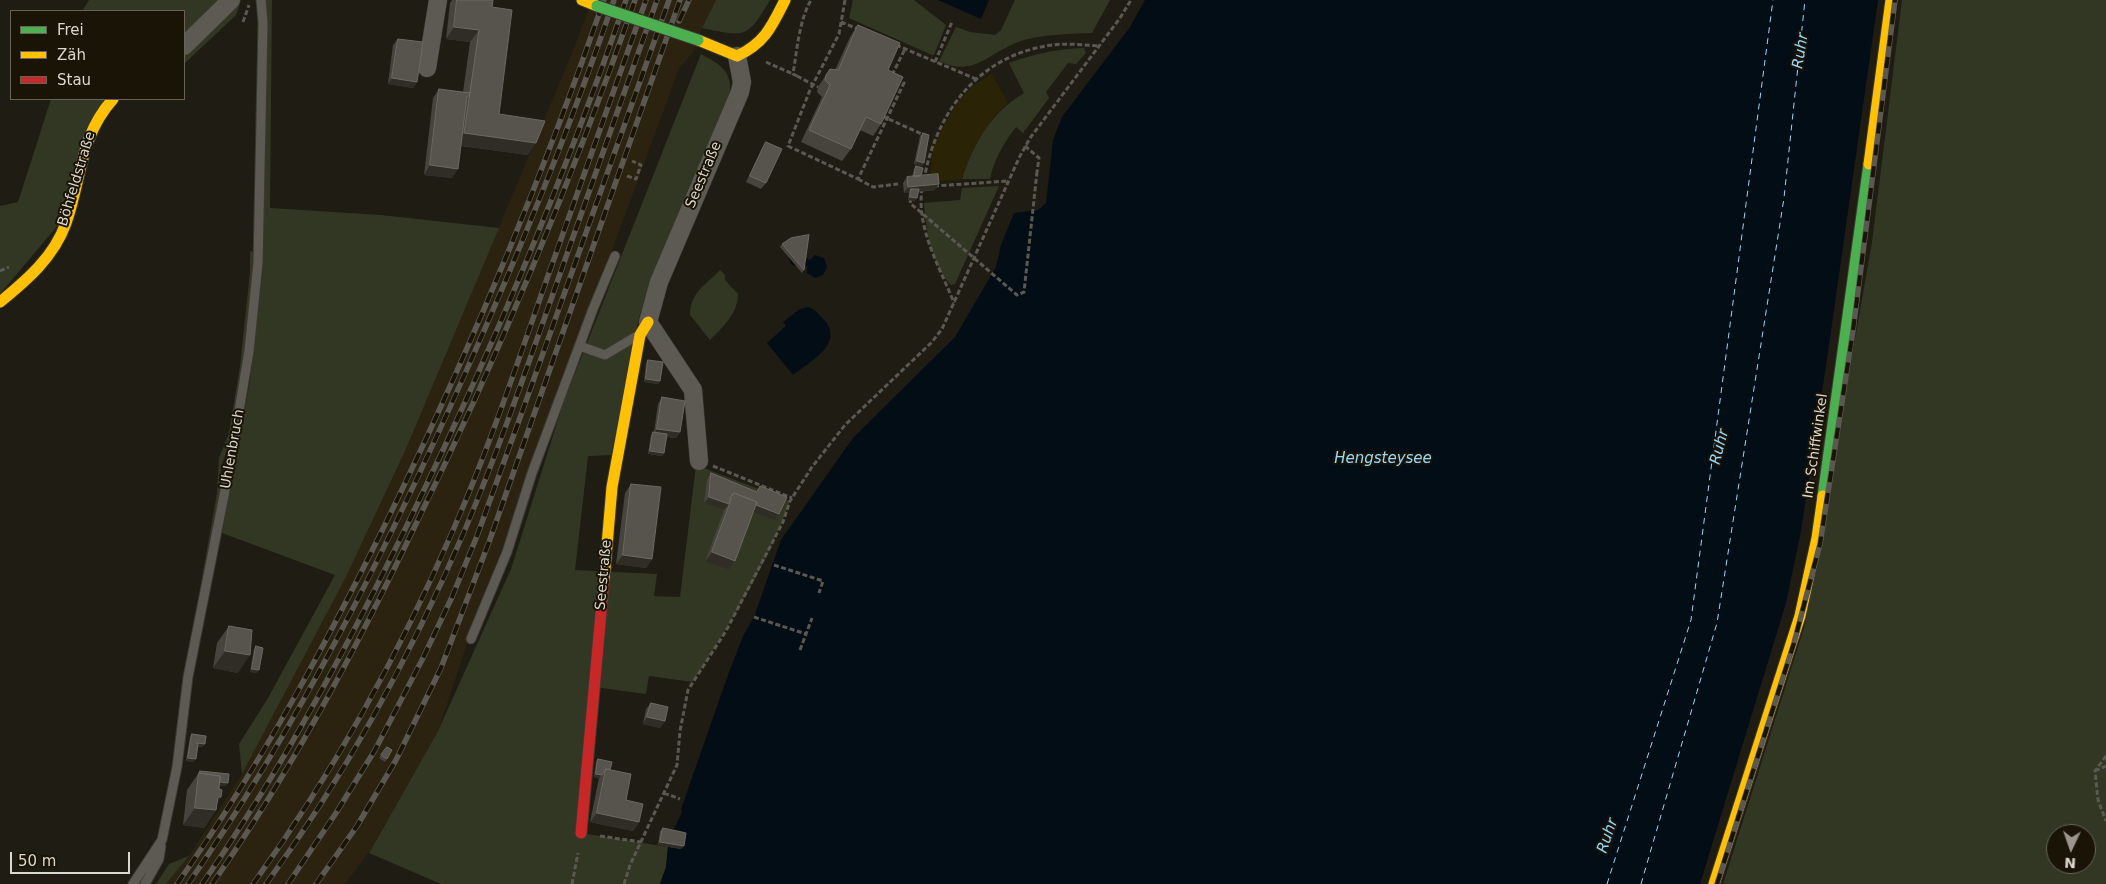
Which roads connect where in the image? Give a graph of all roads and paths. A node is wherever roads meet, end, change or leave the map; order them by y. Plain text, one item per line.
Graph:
1 (232, 0) edge
2 (250, 0) edge
3 (261, 0) edge
4 (438, 0) edge
5 (582, 0) edge
6 (785, 0) edge
7 (811, 0) edge
8 (845, 0) edge
9 (1131, 0) edge
10 (1891, 0) edge
11 (243, 22) dead end
12 (841, 22) junction
13 (952, 22) dead end
14 (864, 31) edge
15 (888, 42) edge
16 (185, 45) edge
17 (1099, 46) junction
18 (905, 49) junction
19 (737, 56) junction
20 (768, 62) dead end
21 (935, 62) junction
22 (427, 68) dead end
23 (793, 74) junction
24 (976, 79) junction
25 (818, 87) dead end
26 (112, 100) edge
27 (882, 116) edge
28 (922, 144) edge
29 (1026, 146) junction
30 (632, 161) dead end
31 (627, 176) dead end
32 (858, 179) junction
33 (1008, 181) junction
34 (898, 184) dead end
35 (922, 186) junction
36 (917, 187) edge
37 (912, 192) edge
38 (615, 256) dead end
39 (0, 302) edge
40 (954, 304) junction
41 (644, 328) junction
42 (580, 346) junction
43 (699, 460) joint
44 (792, 498) junction
45 (774, 565) dead end
46 (819, 593) dead end
47 (754, 617) dead end
48 (812, 618) dead end
49 (806, 634) junction
50 (471, 639) dead end
51 (800, 650) dead end
52 (2106, 756) edge
53 (2106, 766) edge
54 (2095, 771) junction
55 (664, 793) junction
56 (680, 799) dead end
57 (2106, 821) edge
58 (581, 833) dead end
59 (162, 840) junction
60 (133, 884) edge
61 (145, 884) edge
62 (624, 884) edge
63 (1714, 884) edge

1 - 16 street
2 - 11 path
3 - 59 lane, Uhlenbruch
4 - 22 street
5 - 19 street, bridge
6 - 19 street
7 - 23 path
8 - 12 path
9 - 17 path
10 - 63 street, Im Schiffwinkel
12 - 14 path
12 - 32 path
13 - 21 path
15 - 18 path
17 - 24 path
17 - 29 path
18 - 21 path
18 - 32 path
19 - 41 street, Seestraße
20 - 23 path
21 - 24 path
23 - 25 path, bridge
24 - 35 path
26 - 39 street, Böhfeldstraße
27 - 28 path, bridge
29 - 33 path
29 - 37 path, bridge
30 - 31 path
32 - 34 path
33 - 35 path
33 - 40 path
35 - 36 path
35 - 40 path
38 - 42 lane
40 - 44 path
41 - 42 lane
41 - 43 street
41 - 58 street, Seestraße
42 - 50 lane
43 - 44 path
44 - 55 path
45 - 46 path
47 - 49 path
48 - 49 path
49 - 51 path
52 - 54 path
53 - 54 path
54 - 57 path
55 - 56 path
55 - 62 path
59 - 60 lane, Uhlenbruch
59 - 61 lane

